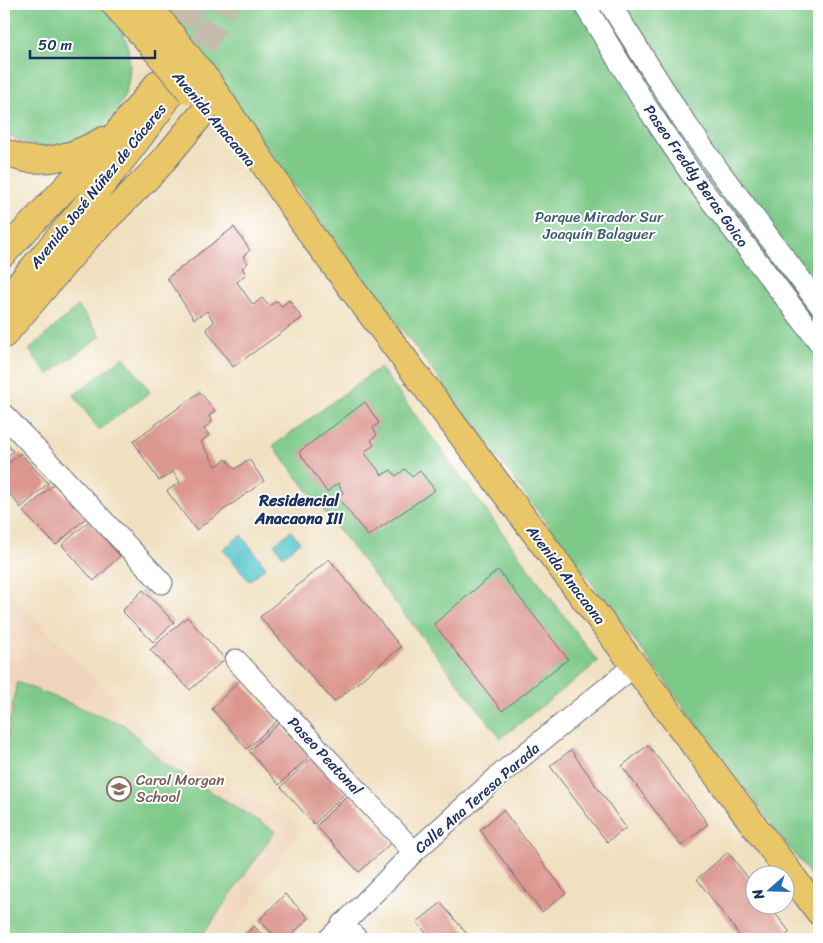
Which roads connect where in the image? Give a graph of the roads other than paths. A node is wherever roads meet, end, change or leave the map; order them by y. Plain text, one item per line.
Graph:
1 (146, 4) edge
2 (584, 4) edge
3 (610, 4) edge
4 (114, 6) edge
5 (156, 32) junction
6 (190, 90) junction
7 (117, 133) junction
8 (4, 152) edge
9 (4, 253) edge
10 (4, 302) edge
11 (819, 304) edge
12 (4, 335) edge
13 (819, 342) edge
14 (4, 415) edge
15 (162, 584) dead end
16 (236, 660) dead end
17 (634, 666) junction
18 (414, 852) junction
19 (819, 912) edge
20 (336, 932) edge
21 (357, 939) edge

1 - 5 main road, Avenida Anacaona
2 - 13 street, Paseo Freddy Beras Goico
3 - 11 street, Paseo Freddy Beras Goico
4 - 5 main road, Avenida Anacaona
5 - 6 main road, Avenida Anacaona, bridge
6 - 7 main road, Avenida José Núñez de Cáceres
6 - 10 main road, Avenida José Núñez de Cáceres
6 - 12 main road
6 - 17 main road, Avenida Anacaona
7 - 8 main road
7 - 9 main road, Avenida José Núñez de Cáceres
14 - 15 street
16 - 18 street, Paseo Peatonal
17 - 18 street, Calle Ana Teresa Parada
17 - 19 main road, Avenida Anacaona
18 - 20 street, Calle Ana Teresa Parada
20 - 21 street

